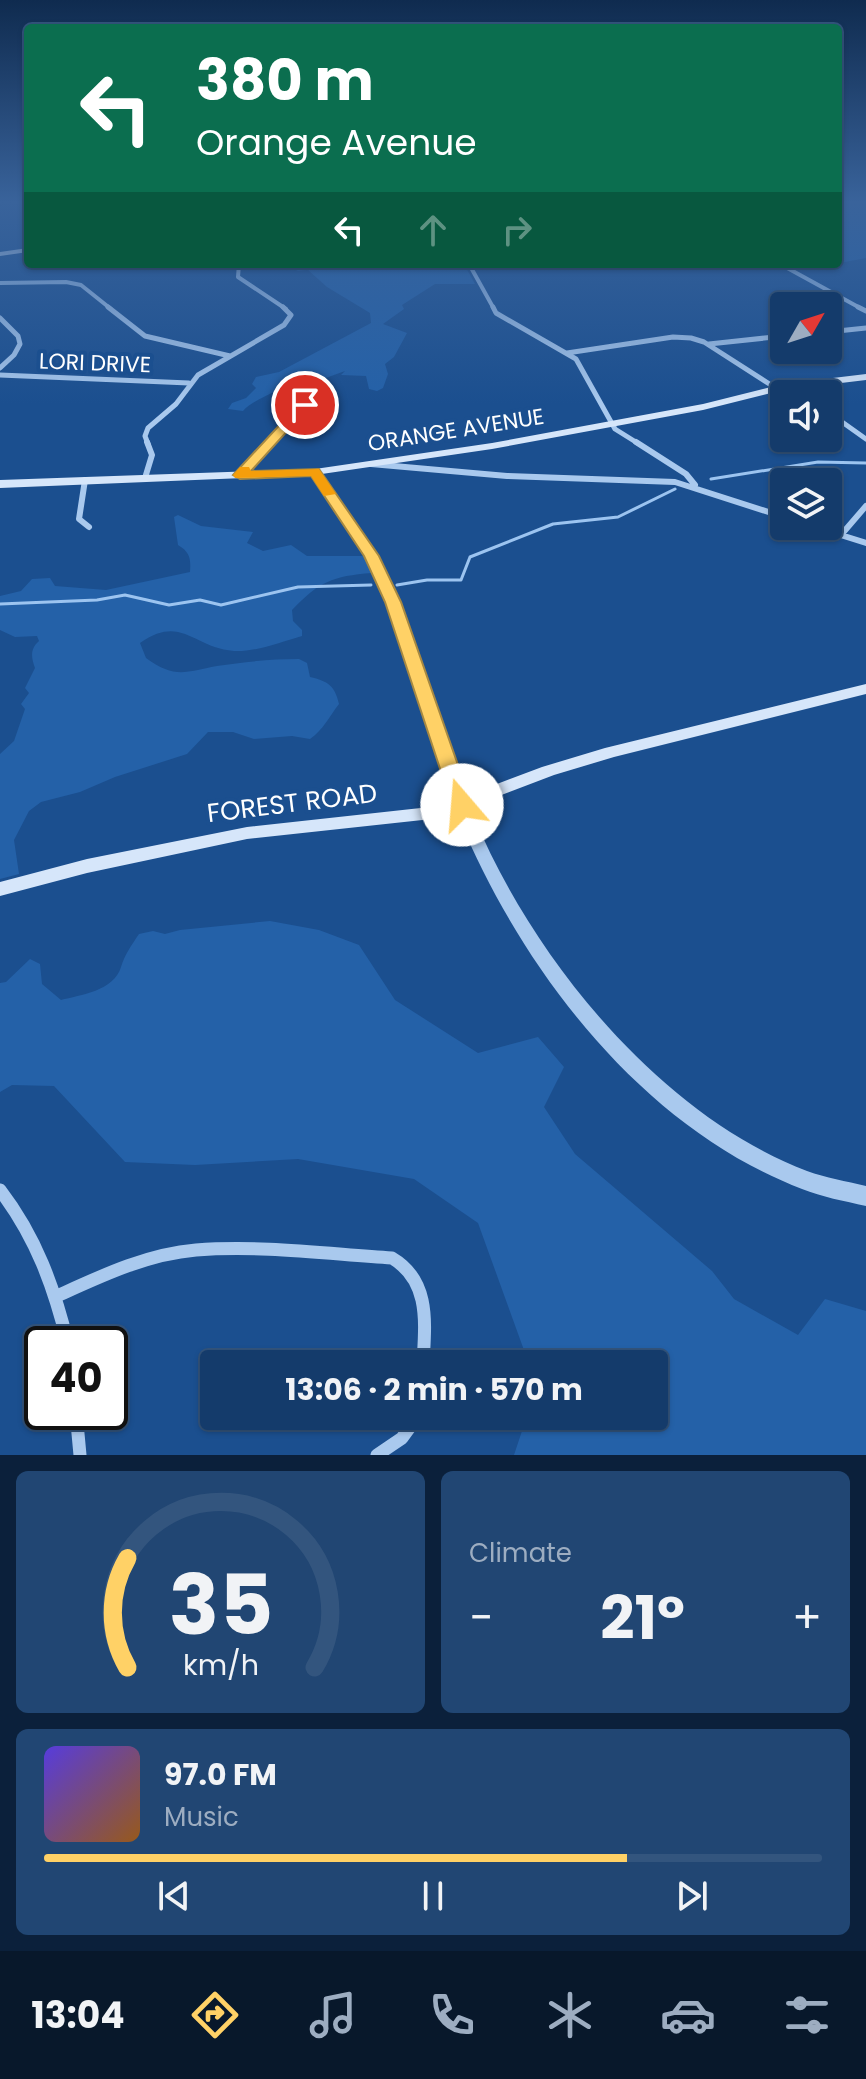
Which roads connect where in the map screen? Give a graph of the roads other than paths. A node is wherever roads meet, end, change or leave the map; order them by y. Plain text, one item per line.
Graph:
1 (239, 269) edge
2 (472, 269) edge
3 (789, 269) edge
4 (0, 283) edge
5 (866, 311) edge
6 (0, 318) edge
7 (866, 328) edge
8 (842, 331) edge
9 (770, 337) edge
10 (708, 344) junction
11 (567, 353) junction
12 (230, 356) junction
13 (0, 368) edge
14 (0, 375) edge
15 (866, 377) edge
16 (841, 380) edge
17 (189, 383) junction
18 (770, 384) edge
19 (770, 390) edge
20 (305, 405) dead end
21 (842, 422) edge
22 (612, 424) junction
23 (866, 439) edge
24 (371, 464) junction
25 (315, 472) junction
26 (240, 475) junction
27 (145, 478) junction
28 (85, 480) junction
29 (0, 484) edge
30 (695, 485) junction
31 (866, 506) edge
32 (770, 512) edge
33 (89, 527) dead end
34 (842, 534) edge
35 (842, 535) edge
36 (866, 543) edge
37 (866, 689) edge
38 (462, 805) junction
39 (0, 889) edge
40 (0, 1190) edge
41 (866, 1196) edge
42 (57, 1296) junction
43 (64, 1326) edge
44 (423, 1350) edge
45 (78, 1430) edge
46 (408, 1430) edge
47 (80, 1455) edge
48 (377, 1455) edge

1 - 12 street
2 - 11 street
3 - 5 street
4 - 12 street
6 - 13 street
7 - 8 street
9 - 10 street
10 - 11 street
10 - 18 street
11 - 22 street
12 - 17 street
14 - 17 street, LORI DRIVE
15 - 16 main road, ORANGE AVENUE
17 - 27 street
19 - 22 main road, ORANGE AVENUE
20 - 26 street
21 - 23 street
22 - 24 main road, ORANGE AVENUE
22 - 30 street
24 - 25 main road, ORANGE AVENUE
24 - 30 street
25 - 26 main road, ORANGE AVENUE
25 - 38 street
26 - 27 main road, ORANGE AVENUE
27 - 28 main road, ORANGE AVENUE
28 - 29 main road, ORANGE AVENUE
28 - 33 street
30 - 32 street
31 - 34 street
35 - 36 street
37 - 38 main road, FOREST ROAD
38 - 39 main road, FOREST ROAD
38 - 41 street
40 - 42 street
42 - 43 street
42 - 44 street
45 - 47 street
46 - 48 street

